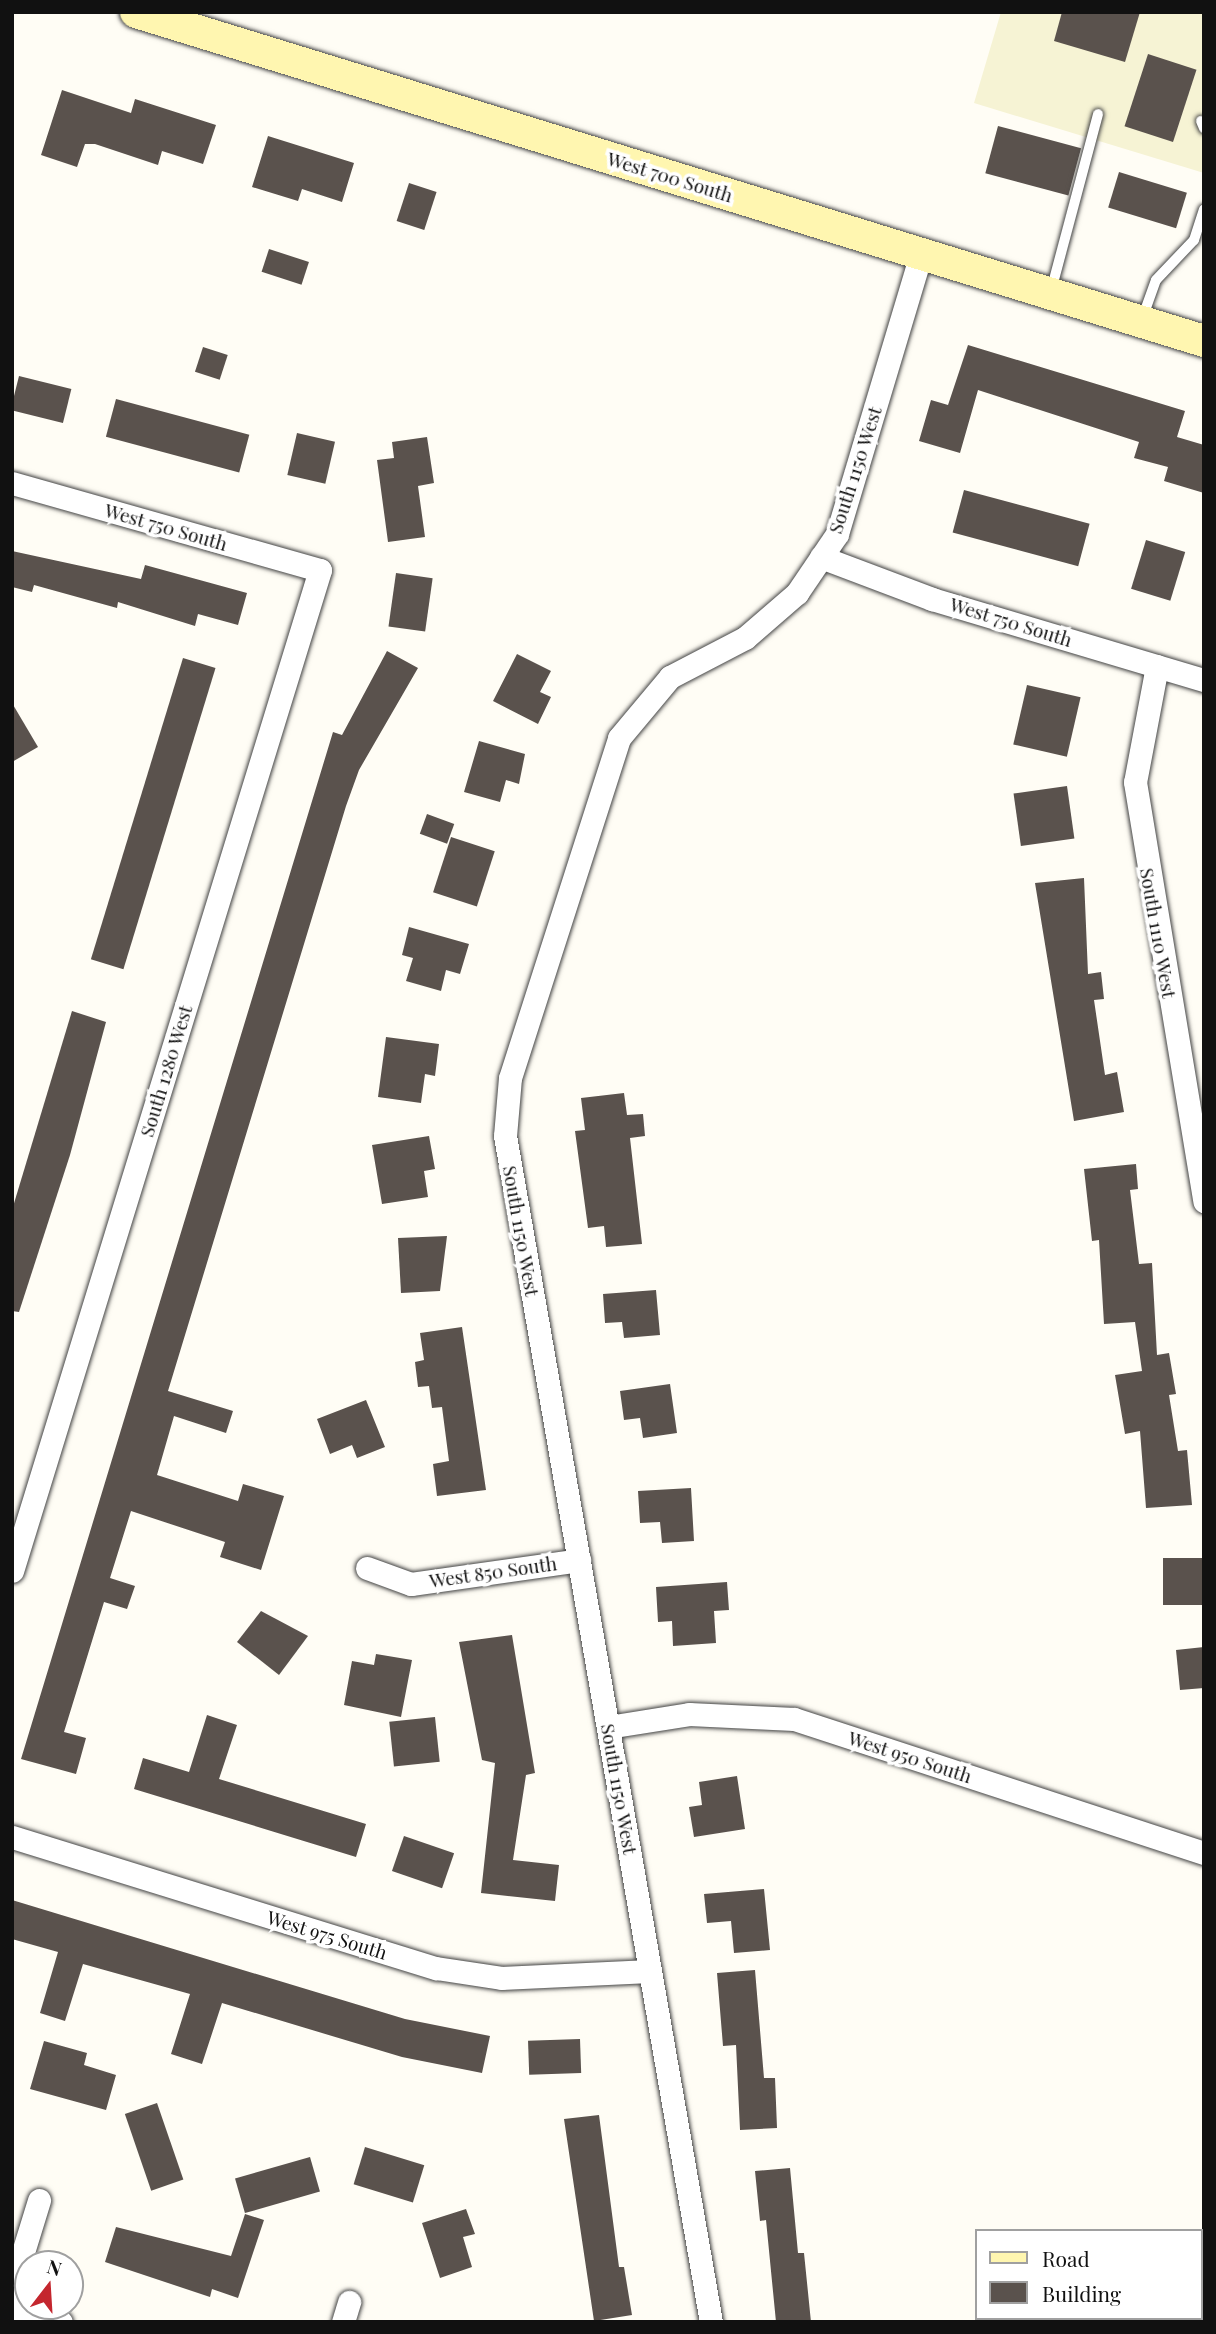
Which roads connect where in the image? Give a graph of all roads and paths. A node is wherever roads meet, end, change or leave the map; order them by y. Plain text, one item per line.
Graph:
1 (136, 12) edge
2 (1098, 114) dead end
3 (1204, 210) edge
4 (921, 254) junction
5 (1050, 294) junction
6 (1141, 322) junction
7 (1204, 341) edge
8 (12, 484) edge
9 (821, 557) junction
10 (320, 570) joint
11 (1157, 666) junction
12 (1204, 680) edge
13 (1204, 1201) edge
14 (579, 1560) junction
15 (367, 1568) dead end
16 (12, 1571) edge
17 (608, 1727) junction
18 (12, 1837) edge
19 (1204, 1853) edge
20 (650, 1971) junction
21 (39, 2200) dead end
22 (12, 2288) edge
23 (12, 2307) edge
24 (61, 2322) edge
25 (711, 2322) edge

1 - 4 street, West 700 South
2 - 5 lane
3 - 6 lane
4 - 5 street, West 700 South
4 - 9 street, South 1150 West
5 - 6 street, West 700 South
6 - 7 street, West 700 South
8 - 10 street, West 750 South
9 - 11 street, West 750 South
9 - 14 street, South 1150 West
10 - 16 street, South 1280 West
11 - 12 street, West 750 South
11 - 13 street, South 1110 West
14 - 15 street, West 850 South
14 - 17 street, South 1150 West
17 - 19 street, West 950 South
17 - 20 street, South 1150 West
18 - 20 street, West 975 South
20 - 25 street, South 1150 West
21 - 22 street
23 - 24 street

